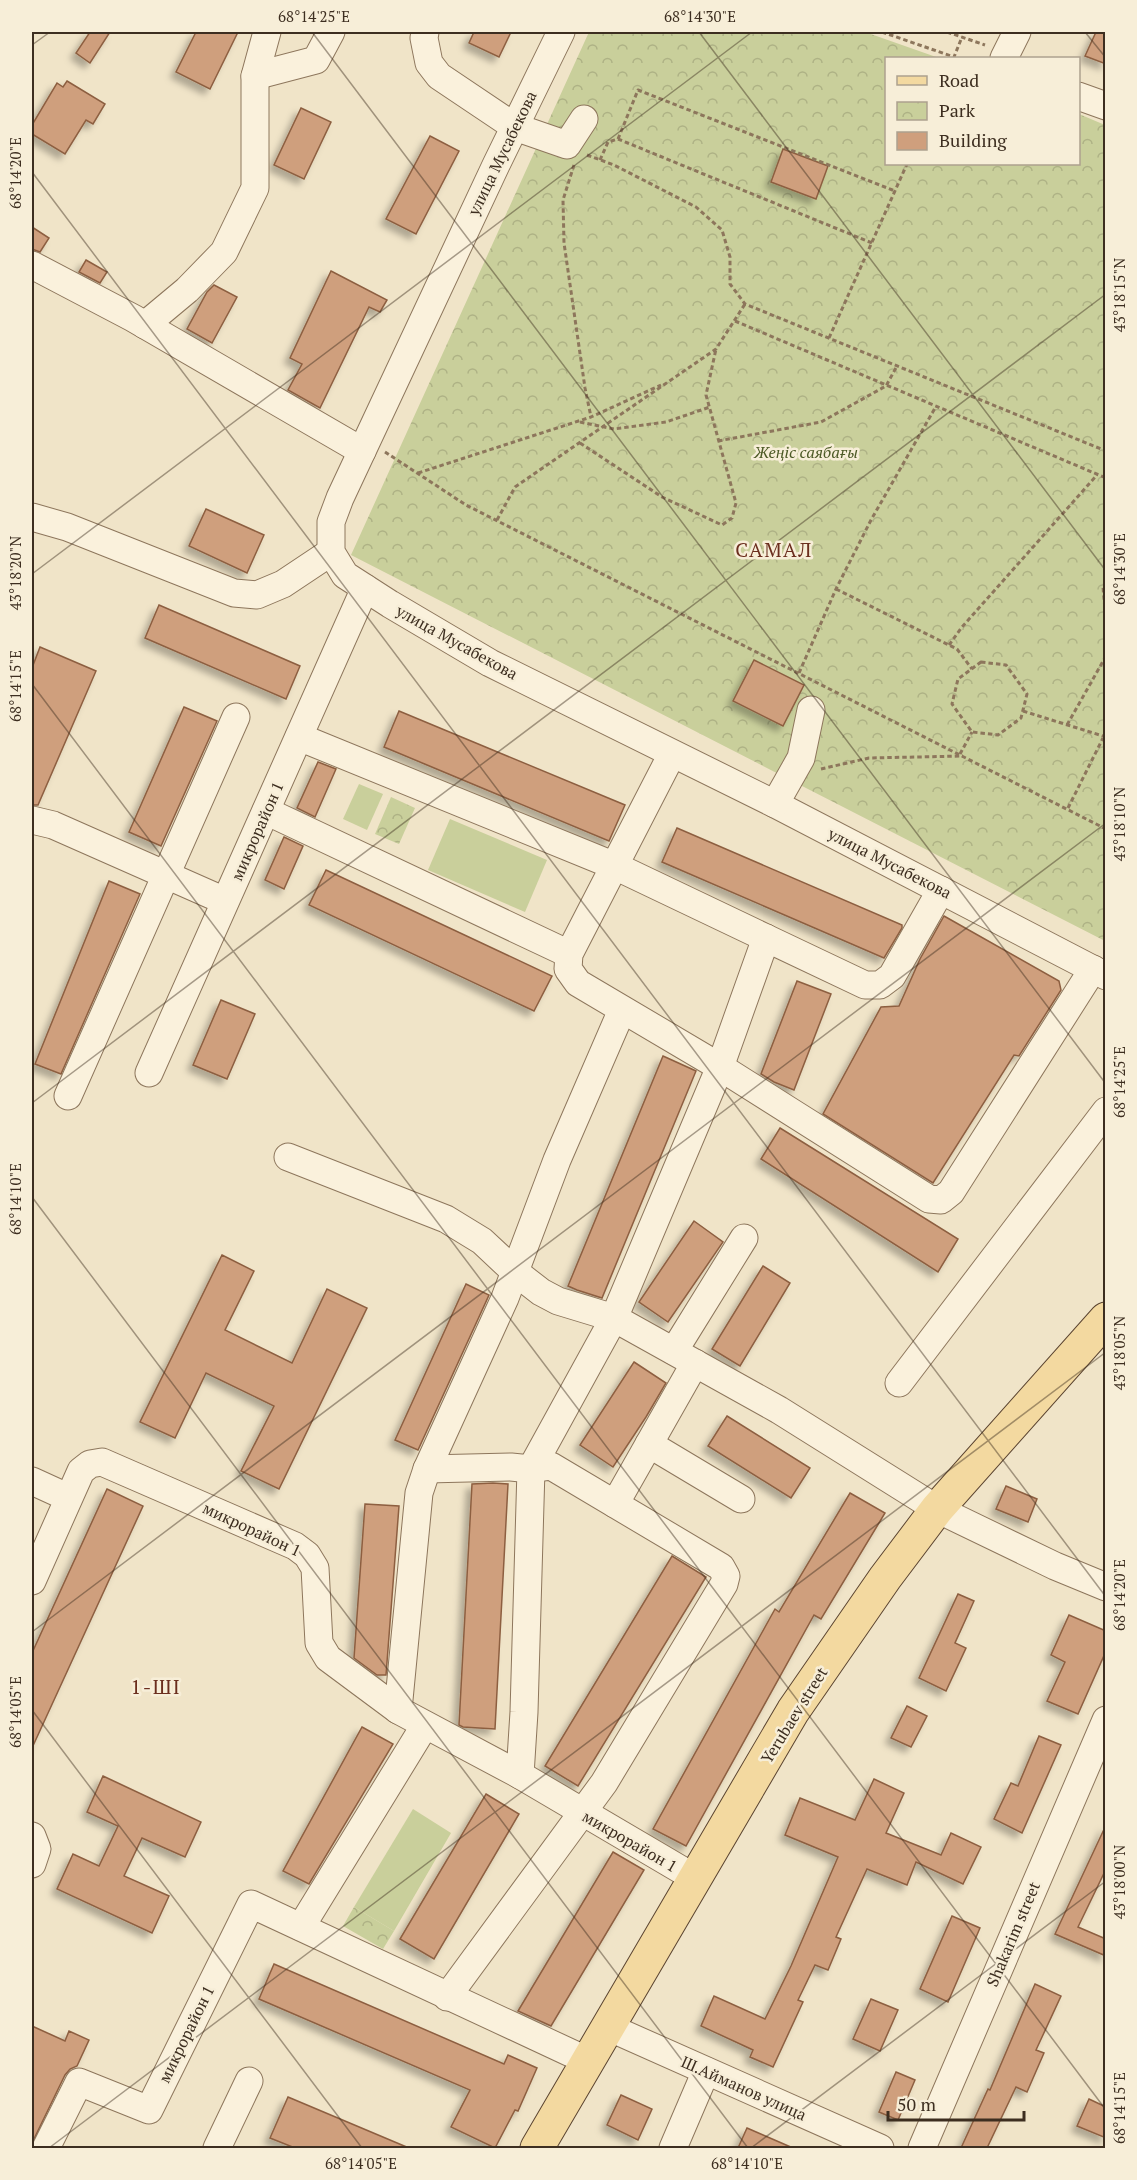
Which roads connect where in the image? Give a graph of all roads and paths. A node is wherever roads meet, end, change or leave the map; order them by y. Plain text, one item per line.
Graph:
1 (267, 32) edge
2 (331, 32) edge
3 (425, 32) edge
4 (561, 32) edge
5 (882, 32) edge
6 (947, 32) edge
7 (1017, 32) edge
8 (951, 57) edge
9 (954, 57) edge
10 (1004, 57) edge
11 (255, 76) junction
12 (1080, 97) edge
13 (1106, 106) edge
14 (584, 119) dead end
15 (514, 127) junction
16 (618, 139) junction
17 (572, 148) junction
18 (600, 160) junction
19 (907, 165) edge
20 (895, 191) junction
21 (872, 243) junction
22 (32, 265) edge
23 (745, 304) junction
24 (735, 321) junction
25 (145, 325) junction
26 (829, 338) junction
27 (716, 349) junction
28 (897, 366) junction
29 (669, 381) junction
30 (886, 386) junction
31 (710, 407) junction
32 (935, 407) junction
33 (591, 417) junction
34 (577, 422) junction
35 (603, 427) junction
36 (718, 441) junction
37 (580, 442) junction
38 (373, 451) junction
39 (1106, 451) edge
40 (418, 473) junction
41 (1097, 475) junction
42 (1106, 478) edge
43 (32, 517) edge
44 (497, 520) junction
45 (331, 552) junction
46 (1106, 581) edge
47 (365, 588) junction
48 (836, 589) junction
49 (1106, 621) edge
50 (949, 645) junction
51 (1106, 656) edge
52 (972, 669) junction
53 (799, 673) junction
54 (811, 710) dead end
55 (1023, 711) junction
56 (236, 717) dead end
57 (1066, 725) junction
58 (972, 732) junction
59 (299, 736) junction
60 (1104, 737) edge
61 (672, 754) junction
62 (960, 754) junction
63 (965, 756) junction
64 (791, 777) junction
65 (775, 804) junction
66 (1067, 808) junction
67 (266, 811) junction
68 (32, 820) edge
69 (1106, 829) edge
70 (615, 866) junction
71 (167, 876) junction
72 (941, 890) junction
73 (225, 902) junction
74 (766, 938) junction
75 (569, 954) junction
76 (1099, 973) edge
77 (622, 1011) junction
78 (720, 1067) junction
79 (149, 1073) dead end
80 (68, 1096) dead end
81 (1106, 1111) edge
82 (288, 1157) dead end
83 (744, 1238) dead end
84 (514, 1271) junction
85 (614, 1318) junction
86 (1106, 1319) edge
87 (684, 1357) junction
88 (899, 1383) dead end
89 (649, 1444) junction
90 (427, 1469) junction
91 (531, 1469) junction
92 (32, 1481) edge
93 (68, 1497) junction
94 (741, 1499) dead end
95 (615, 1504) junction
96 (937, 1509) junction
97 (32, 1581) edge
98 (1106, 1587) edge
99 (398, 1710) junction
100 (1106, 1720) edge
101 (425, 1725) junction
102 (520, 1775) junction
103 (582, 1813) junction
104 (32, 1836) edge
105 (32, 1864) edge
106 (695, 1878) junction
107 (302, 1928) junction
108 (447, 1997) junction
109 (608, 2027) junction
110 (588, 2061) junction
111 (706, 2071) junction
112 (249, 2081) dead end
113 (46, 2148) edge
114 (218, 2148) edge
115 (537, 2148) edge
116 (673, 2148) edge
117 (880, 2148) edge
118 (922, 2148) edge

1 - 11 street
2 - 11 street
3 - 15 street
4 - 15 street, улица Мусабекова
5 - 8 path
6 - 9 path
7 - 10 street
11 - 25 street
12 - 13 street
14 - 17 street
15 - 17 street
15 - 38 street, улица Мусабекова
16 - 18 path
16 - 20 path
16 - 21 path
17 - 18 path
17 - 33 path
18 - 23 path
19 - 20 path
20 - 21 path
21 - 26 path
22 - 25 street
23 - 24 path
23 - 26 path
24 - 27 path
24 - 30 path
25 - 38 street
26 - 28 path
27 - 29 path
27 - 31 path
28 - 30 path
28 - 39 path
29 - 33 path
29 - 35 path
30 - 32 path
30 - 36 path
31 - 35 path
31 - 36 path
32 - 41 path
32 - 48 path
33 - 34 path
34 - 35 path
34 - 40 path
35 - 37 path
36 - 37 path
37 - 44 path
38 - 40 path
38 - 45 street, улица Мусабекова
40 - 44 path
41 - 42 path
41 - 50 path
43 - 45 street
44 - 53 path
45 - 47 street, улица Мусабекова
46 - 49 path
47 - 59 street, микрорайон 1
47 - 61 street, улица Мусабекова
48 - 50 path
48 - 53 path
50 - 52 path
51 - 57 path
52 - 55 path
52 - 58 path
53 - 62 path
54 - 64 street
55 - 57 path
55 - 58 path
56 - 71 street
57 - 60 path
58 - 62 path
59 - 67 street, микрорайон 1
59 - 70 street
60 - 66 path
61 - 65 street, улица Мусабекова
61 - 70 street
62 - 63 path
63 - 64 path
63 - 66 path
64 - 65 street
65 - 72 street, улица Мусабекова
66 - 69 path
67 - 73 street, микрорайон 1
67 - 75 street
68 - 71 street
70 - 74 street
70 - 75 street
71 - 73 street
71 - 80 street
72 - 74 street
72 - 76 street, улица Мусабекова
73 - 79 street, микрорайон 1
74 - 78 street
75 - 77 street
76 - 78 street
77 - 78 street
77 - 84 street
78 - 85 street
81 - 88 street
82 - 84 street
83 - 87 street
84 - 85 street
84 - 90 street
85 - 87 street
85 - 91 street
86 - 96 main road, Yerubaev street
87 - 89 street
87 - 96 street
89 - 94 street
89 - 95 street
90 - 91 street
90 - 99 street
91 - 95 street
91 - 102 street
92 - 93 street
93 - 97 street, микрорайон 1
93 - 99 street, микрорайон 1
95 - 103 street
96 - 98 street
96 - 106 main road, Yerubaev street
99 - 101 street, микрорайон 1
100 - 118 street, Shakarim street
101 - 102 street, микрорайон 1
101 - 107 street
102 - 103 street, микрорайон 1
103 - 106 street, микрорайон 1
103 - 108 street
104 - 105 street
106 - 109 main road, Yerubaev street
107 - 108 street, микрорайон 1
107 - 113 street, микрорайон 1
108 - 110 street, микрорайон 1
109 - 110 main road, Yerubaev street
109 - 111 street, Ш.Айманов улица
110 - 115 main road, Yerubaev street
111 - 116 street
111 - 117 street, Ш.Айманов улица
112 - 114 street

